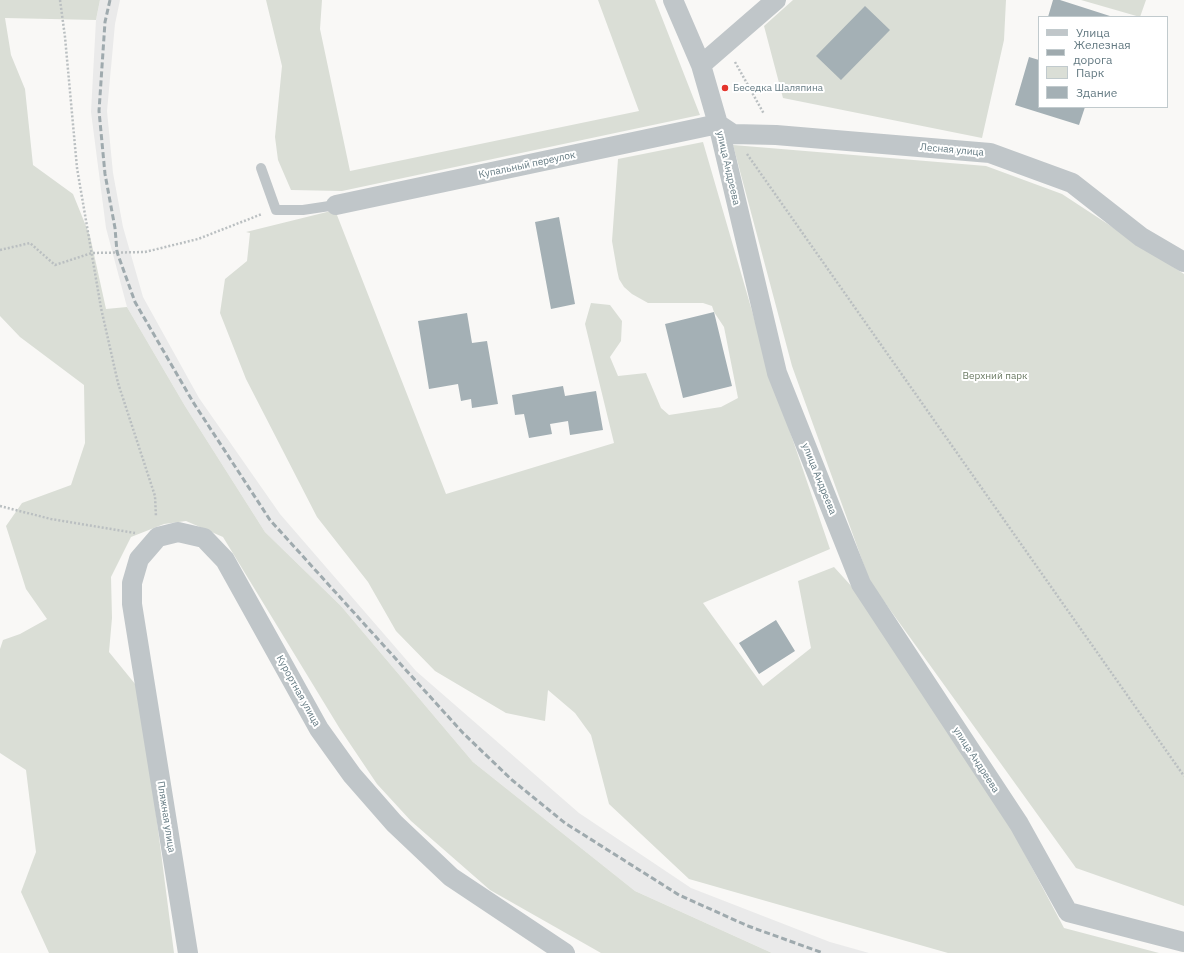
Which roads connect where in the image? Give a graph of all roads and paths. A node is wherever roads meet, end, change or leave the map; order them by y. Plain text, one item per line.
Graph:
1 (60, 0) edge
2 (673, 0) edge
3 (776, 0) edge
4 (725, 44) junction
5 (701, 66) junction
6 (726, 129) junction
7 (776, 135) junction
8 (261, 168) dead end
9 (336, 205) joint
10 (276, 210) junction
11 (0, 250) edge
12 (92, 253) junction
13 (1184, 262) edge
14 (0, 506) edge
15 (158, 537) junction
16 (1184, 776) edge
17 (1184, 942) edge
18 (188, 953) edge
19 (565, 953) edge

1 - 12 path
2 - 5 street, улица Андреева
3 - 4 street
4 - 5 street
4 - 7 path
5 - 6 street, улица Андреева
6 - 7 street, Лесная улица
6 - 9 street, Купальный переулок
6 - 16 path
6 - 17 street, улица Андреева
7 - 13 street, Лесная улица
8 - 10 lane
9 - 10 lane
10 - 12 path
11 - 12 path
12 - 15 path
14 - 15 path
15 - 18 street, Пляжная улица
15 - 19 street, Курортная улица

